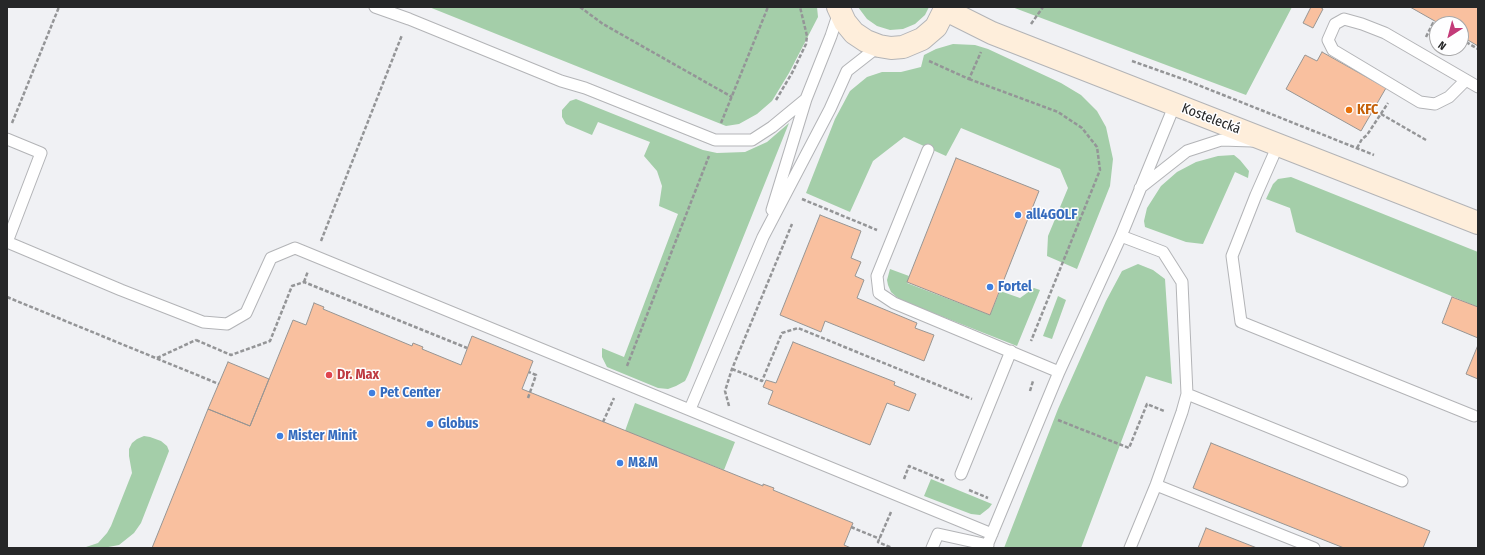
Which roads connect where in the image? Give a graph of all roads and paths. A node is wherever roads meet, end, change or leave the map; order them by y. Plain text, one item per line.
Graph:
1 (59, 7) edge
2 (375, 7) edge
3 (580, 7) edge
4 (768, 7) edge
5 (800, 7) edge
6 (1043, 7) edge
7 (946, 8) edge
8 (839, 9) edge
9 (409, 19) junction
10 (1031, 25) dead end
11 (1429, 32) edge
12 (992, 33) junction
13 (1423, 43) dead end
14 (1469, 44) edge
15 (879, 46) junction
16 (1478, 49) edge
17 (925, 60) dead end
18 (969, 79) junction
19 (1466, 80) junction
20 (1478, 87) edge
21 (732, 97) junction
22 (806, 99) junction
23 (1389, 100) dead end
24 (773, 104) dead end
25 (1175, 104) junction
26 (1381, 114) junction
27 (8, 134) edge
28 (715, 140) junction
29 (1426, 140) dead end
30 (1274, 144) junction
31 (1357, 148) dead end
32 (928, 150) dead end
33 (1140, 189) junction
34 (805, 192) dead end
35 (802, 199) junction
36 (799, 206) dead end
37 (793, 220) dead end
38 (1478, 223) edge
39 (1121, 236) junction
40 (763, 237) junction
41 (893, 237) junction
42 (7, 242) edge
43 (315, 256) junction
44 (7, 297) edge
45 (203, 322) junction
46 (196, 340) junction
47 (467, 348) dead end
48 (1011, 351) junction
49 (1025, 357) junction
50 (157, 358) junction
51 (732, 369) junction
52 (529, 372) dead end
53 (1059, 372) junction
54 (621, 381) junction
55 (219, 384) dead end
56 (1187, 394) junction
57 (528, 398) dead end
58 (989, 406) junction
59 (690, 409) junction
60 (732, 410) dead end
61 (1043, 414) junction
62 (1142, 416) dead end
63 (1474, 416) dead end
64 (603, 422) dead end
65 (961, 474) dead end
66 (1402, 481) dead end
67 (1156, 485) junction
68 (851, 527) dead end
69 (880, 539) dead end
70 (989, 542) edge
71 (932, 548) edge
72 (1130, 548) edge
73 (1314, 548) edge

1 - 27 path
2 - 9 lane
3 - 21 path
4 - 21 path
5 - 24 path
6 - 10 path
7 - 12 main road, Kostelecká
7 - 15 main road
8 - 15 main road
8 - 22 lane
9 - 28 lane
9 - 43 path
11 - 13 path
12 - 18 path
12 - 25 main road, Kostelecká
14 - 16 path
15 - 40 lane
17 - 18 path
18 - 49 path
19 - 19 lane
19 - 20 lane
21 - 28 path
22 - 28 lane
22 - 40 lane
23 - 26 path
25 - 30 main road, Kostelecká
25 - 33 lane
26 - 29 path
26 - 31 path
27 - 42 lane
28 - 54 path
30 - 33 lane
30 - 38 main road, Kostelecká
30 - 63 lane
32 - 41 lane
33 - 39 lane
34 - 35 path
35 - 36 path
35 - 41 path
37 - 51 path
39 - 53 lane
39 - 56 lane
40 - 59 lane
41 - 48 lane
42 - 45 lane
43 - 45 lane
43 - 54 lane
44 - 50 path
45 - 46 path
46 - 47 path
46 - 50 path
48 - 49 lane
48 - 58 lane
49 - 53 lane
49 - 61 path
50 - 55 path
51 - 58 path
51 - 60 path
52 - 57 path
53 - 61 lane
54 - 59 lane
54 - 64 path
56 - 66 lane
56 - 67 lane
58 - 65 lane
59 - 70 lane
61 - 62 path
61 - 70 lane
67 - 72 lane
67 - 73 lane
68 - 69 path
70 - 71 lane

